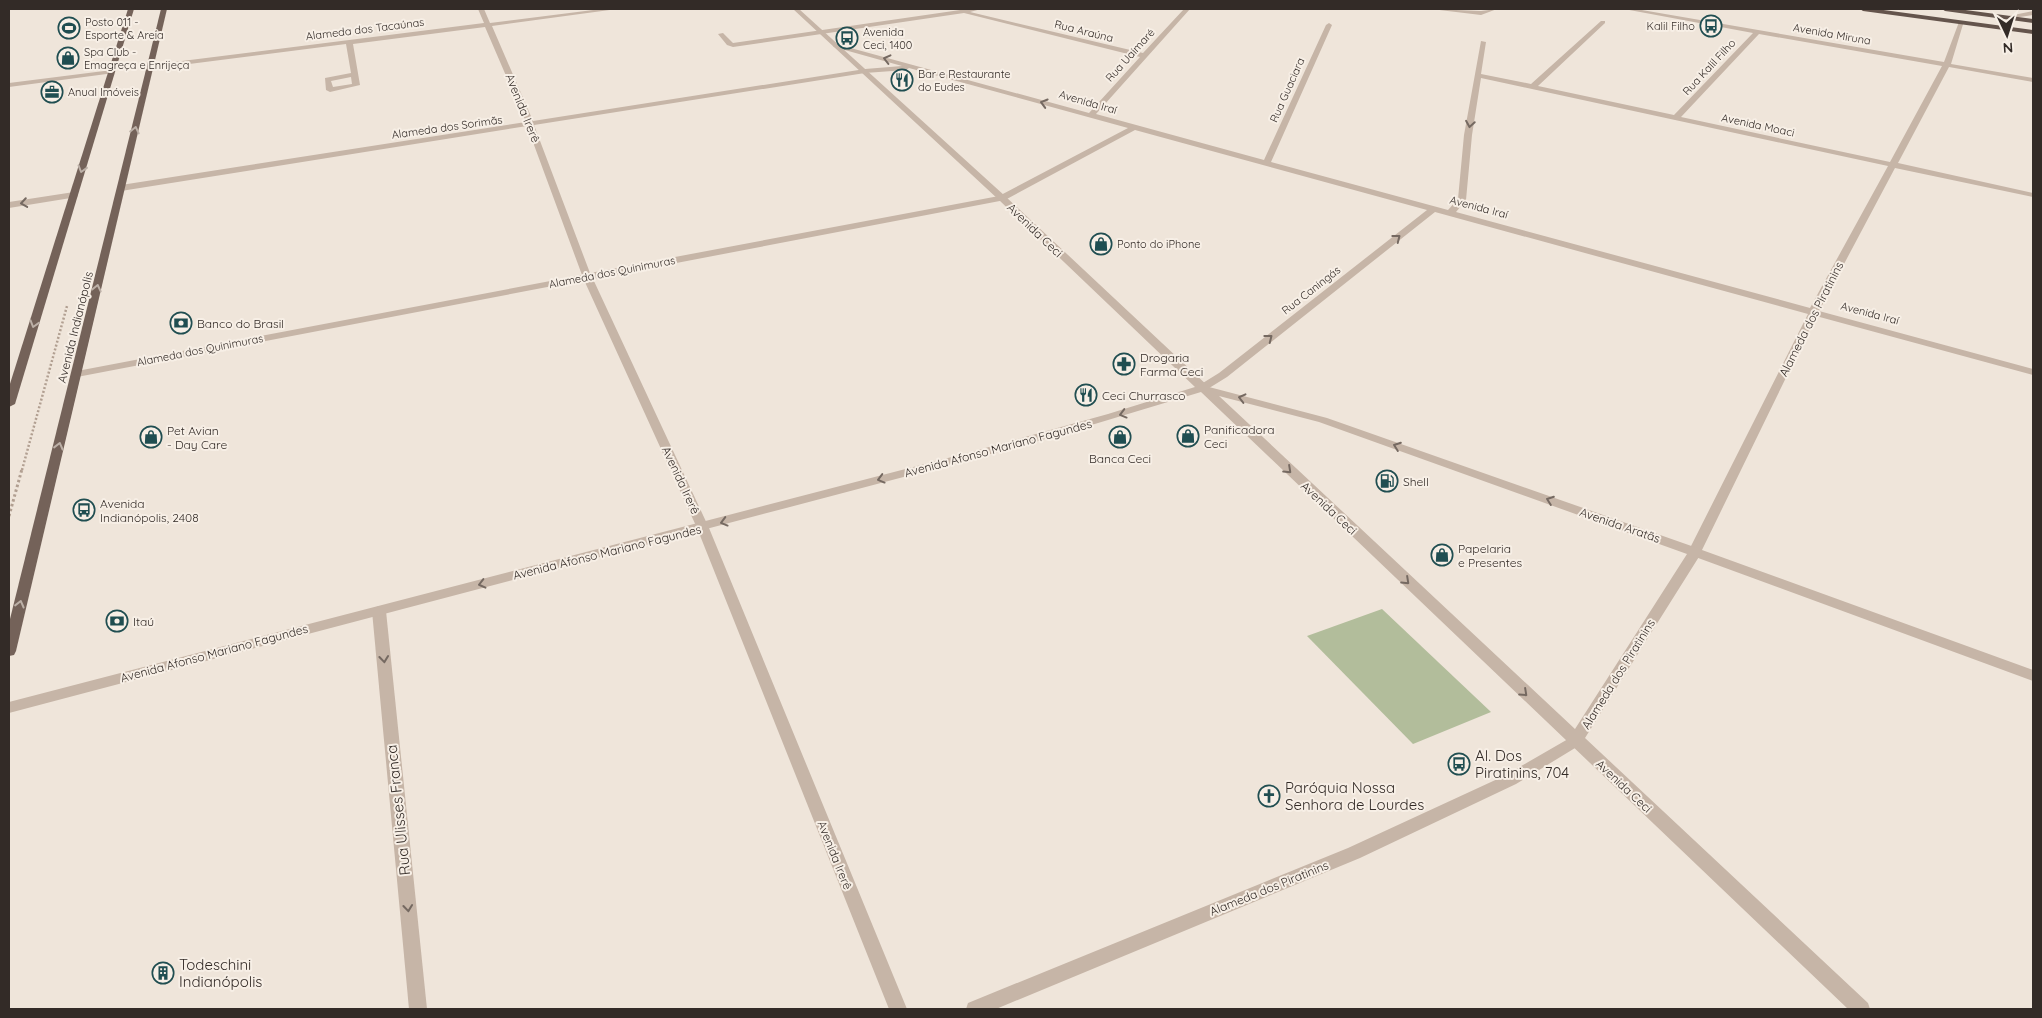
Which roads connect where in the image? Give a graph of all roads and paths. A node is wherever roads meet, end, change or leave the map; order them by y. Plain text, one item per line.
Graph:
1 (131, 9) edge
2 (164, 9) edge
3 (481, 9) edge
4 (614, 9) edge
5 (796, 9) edge
6 (978, 9) edge
7 (1187, 9) edge
8 (1434, 9) edge
9 (1494, 9) edge
10 (1627, 9) edge
11 (1863, 9) edge
12 (1946, 9) edge
13 (960, 11) junction
14 (2033, 13) edge
15 (2006, 17) junction
16 (2033, 21) edge
17 (1603, 22) dead end
18 (1962, 22) junction
19 (488, 25) junction
20 (1329, 25) dead end
21 (819, 31) junction
22 (1758, 31) junction
23 (2033, 32) edge
24 (721, 34) dead end
25 (349, 42) junction
26 (1483, 42) dead end
27 (836, 46) junction
28 (1145, 56) junction
29 (1947, 64) junction
30 (150, 67) junction
31 (918, 67) junction
32 (864, 71) junction
33 (112, 72) junction
34 (353, 75) dead end
35 (1478, 75) junction
36 (2033, 80) edge
37 (9, 85) edge
38 (1532, 87) junction
39 (1090, 116) junction
40 (1676, 118) junction
41 (531, 126) junction
42 (1133, 128) junction
43 (1266, 164) junction
44 (1892, 165) junction
45 (121, 188) junction
46 (2033, 195) edge
47 (74, 196) junction
48 (1002, 198) junction
49 (9, 205) edge
50 (1434, 208) junction
51 (1451, 212) junction
52 (587, 276) junction
53 (1814, 311) junction
54 (2033, 372) edge
55 (77, 374) junction
56 (11, 387) edge
57 (1202, 388) junction
58 (9, 404) edge
59 (703, 528) junction
60 (1695, 552) junction
61 (379, 611) junction
62 (9, 651) edge
63 (2033, 676) edge
64 (9, 708) edge
65 (1576, 741) junction
66 (418, 1009) edge
67 (898, 1009) edge
68 (975, 1009) edge
69 (1861, 1009) edge

1 - 33 main road
2 - 30 main road, Avenida Indianópolis
3 - 19 street, Avenida Irerê
4 - 19 street, Alameda dos Tacaúnas
5 - 21 street, Avenida Ceci
6 - 13 street
7 - 28 street, Rua Uaimaré
8 - 9 street
10 - 22 street, Avenida Miruna
11 - 18 highway
12 - 15 highway
13 - 21 street
13 - 28 street, Rua Araúna
14 - 15 street
15 - 16 highway
17 - 38 street
18 - 23 highway
18 - 29 street, Alameda dos Piratinins
19 - 25 street, Alameda dos Tacaúnas
19 - 41 street, Avenida Irerê
20 - 43 street, Rua Guaciara
21 - 24 street
21 - 27 street, Avenida Ceci
22 - 29 street, Avenida Miruna
22 - 40 street, Rua Kalil Filho
25 - 30 street, Alameda dos Tacaúnas
25 - 34 street
26 - 35 street
31 -> 27 street, Avenida Iraí
27 - 32 street, Avenida Ceci
28 - 39 street, Rua Uaimaré
29 - 36 street, Avenida Miruna
29 - 44 street, Alameda dos Piratinins
45 -> 30 main road, Avenida Indianópolis
31 - 32 street, Avenida Iraí
39 -> 31 street, Avenida Iraí
32 - 41 street, Alameda dos Sorimãs
32 - 48 street, Avenida Ceci
33 - 37 street
33 -> 47 main road
35 - 38 street, Avenida Moaci
35 -> 51 street
38 - 40 street, Avenida Moaci
39 - 42 street, Avenida Iraí
40 - 44 street, Avenida Moaci
41 - 45 street, Alameda dos Sorimãs
41 - 52 street, Avenida Irerê
42 - 43 street, Avenida Iraí
42 - 48 street, Alameda dos Quinimuras
43 - 50 street, Avenida Iraí
44 - 46 street, Avenida Moaci
44 - 53 street, Alameda dos Piratinins
55 -> 45 main road, Avenida Indianópolis
47 -> 49 street
47 -> 56 main road
48 - 52 street, Alameda dos Quinimuras
48 - 57 street, Avenida Ceci
50 - 51 street, Avenida Iraí
57 -> 50 street, Rua Caningás
51 - 53 street, Avenida Iraí
52 - 55 street, Alameda dos Quinimuras
52 - 59 street, Avenida Irerê
53 - 54 street, Avenida Iraí
53 - 60 street, Alameda dos Piratinins
62 -> 55 main road, Avenida Indianópolis
56 - 58 main road
57 -> 59 street, Avenida Afonso Mariano Fagundes
60 -> 57 street, Avenida Aratãs
57 -> 65 street, Avenida Ceci
59 -> 61 street, Avenida Afonso Mariano Fagundes
59 - 67 street, Avenida Irerê
60 - 63 street, Avenida Aratãs
60 - 65 street, Alameda dos Piratinins
61 - 64 street, Avenida Afonso Mariano Fagundes
61 -> 66 street, Rua Ulisses Franca
65 - 68 street, Alameda dos Piratinins
65 - 69 street, Avenida Ceci

